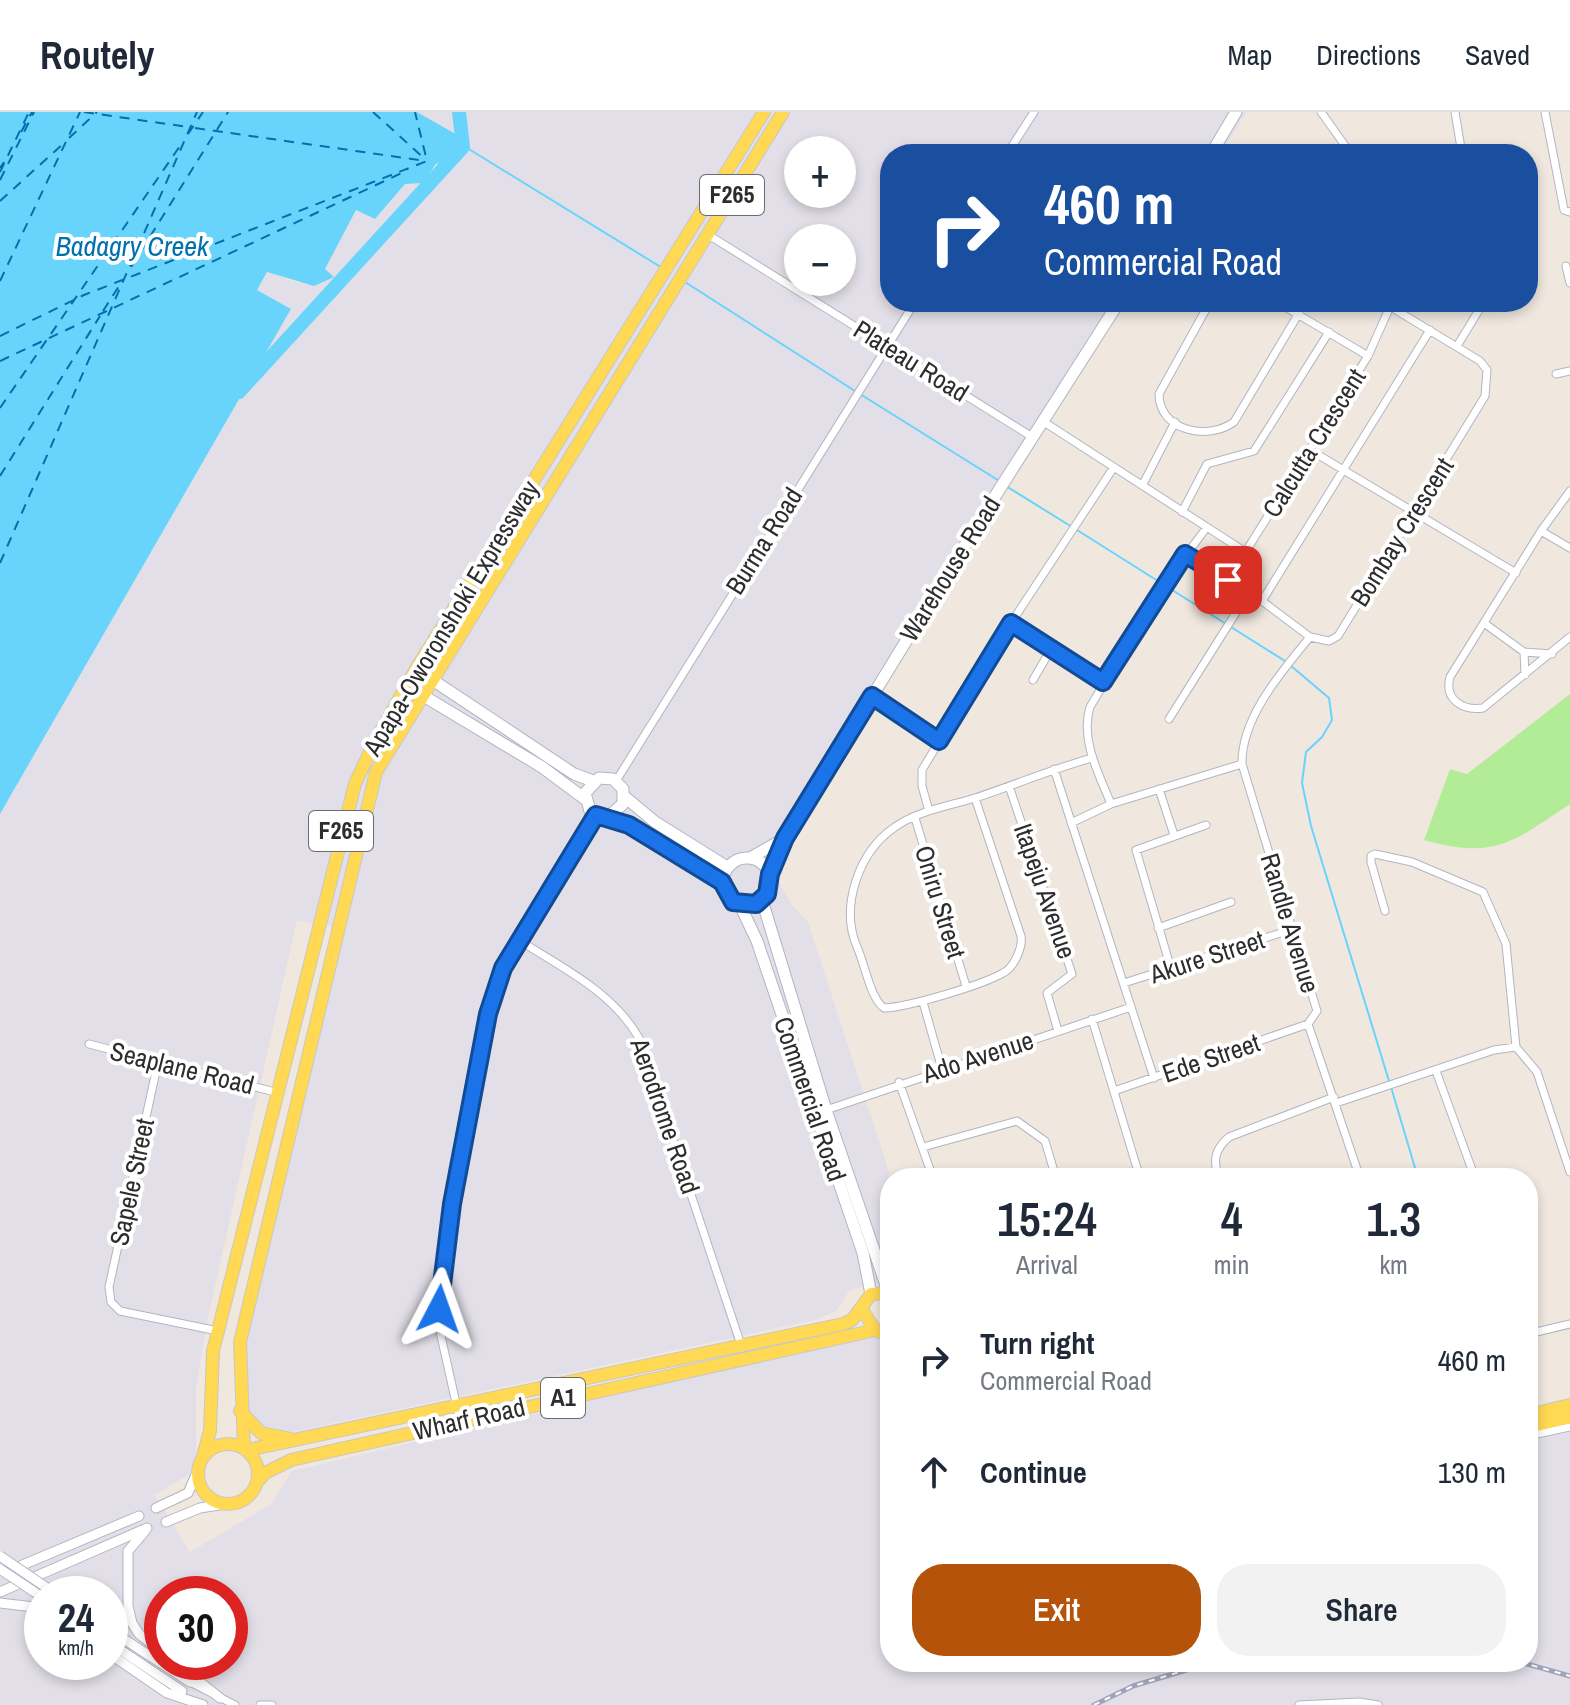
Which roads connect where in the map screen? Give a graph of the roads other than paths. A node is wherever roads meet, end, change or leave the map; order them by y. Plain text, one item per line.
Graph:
1 (764, 112) edge
2 (783, 112) edge
3 (1034, 112) edge
4 (1236, 112) edge
5 (1321, 112) edge
6 (1455, 112) edge
7 (1545, 112) edge
8 (1013, 144) edge
9 (1217, 144) edge
10 (1341, 144) edge
11 (1460, 144) edge
12 (1570, 212) edge
13 (707, 234) junction
14 (1566, 266) dead end
15 (1570, 283) edge
16 (909, 312) edge
17 (1113, 312) edge
18 (1204, 312) edge
19 (1389, 312) edge
20 (1403, 312) edge
21 (1478, 312) edge
22 (1299, 313) joint
23 (1430, 330) junction
24 (1329, 332) junction
25 (889, 346) junction
26 (1457, 346) junction
27 (1368, 356) junction
28 (1570, 371) edge
29 (1556, 374) dead end
30 (1044, 422) junction
31 (1175, 422) junction
32 (1034, 438) junction
33 (1310, 450) junction
34 (1114, 467) junction
35 (1344, 470) junction
36 (1143, 484) junction
37 (1570, 491) edge
38 (1182, 512) junction
39 (1414, 512) junction
40 (1207, 527) junction
41 (1541, 531) junction
42 (1570, 548) edge
43 (1247, 553) junction
44 (1185, 554) junction
45 (1516, 573) junction
46 (1228, 580) junction
47 (1249, 592) junction
48 (1262, 601) junction
49 (1011, 623) junction
50 (1484, 623) junction
51 (1310, 637) junction
52 (1570, 637) edge
53 (1051, 649) junction
54 (1524, 652) junction
55 (1552, 654) junction
56 (416, 669) junction
57 (1525, 675) junction
58 (432, 678) junction
59 (1033, 680) dead end
60 (1103, 682) junction
61 (407, 686) junction
62 (421, 695) junction
63 (872, 696) junction
64 (1169, 719) dead end
65 (939, 741) junction
66 (1092, 758) junction
67 (1242, 764) junction
68 (1054, 769) junction
69 (593, 781) junction
70 (616, 781) junction
71 (1009, 786) junction
72 (1159, 789) junction
73 (625, 797) junction
74 (975, 798) junction
75 (585, 799) junction
76 (1111, 804) junction
77 (929, 811) junction
78 (602, 816) junction
79 (915, 818) junction
80 (1071, 823) junction
81 (1206, 825) dead end
82 (1174, 835) junction
83 (785, 838) junction
84 (752, 857) junction
85 (727, 867) junction
86 (770, 874) junction
87 (722, 882) junction
88 (762, 900) junction
89 (1231, 902) dead end
90 (740, 905) junction
91 (1385, 911) dead end
92 (1158, 928) junction
93 (1290, 930) junction
94 (517, 939) junction
95 (1171, 969) junction
96 (1124, 983) junction
97 (966, 986) junction
98 (923, 1002) junction
99 (1131, 1007) junction
100 (1092, 1019) junction
101 (1308, 1024) junction
102 (1058, 1031) junction
103 (89, 1044) dead end
104 (1516, 1047) junction
105 (158, 1062) junction
106 (942, 1069) junction
107 (1436, 1071) junction
108 (1154, 1078) junction
109 (899, 1082) junction
110 (1114, 1091) junction
111 (275, 1092) junction
112 (1335, 1100) junction
113 (826, 1110) junction
114 (923, 1147) junction
115 (930, 1168) edge
116 (1053, 1168) edge
117 (1137, 1168) edge
118 (1215, 1168) edge
119 (1357, 1168) edge
120 (1471, 1168) edge
121 (1570, 1172) edge
122 (880, 1266) edge
123 (880, 1293) edge
124 (871, 1294) junction
125 (861, 1308) junction
126 (1570, 1324) edge
127 (1538, 1329) edge
128 (875, 1330) junction
129 (218, 1331) junction
130 (880, 1332) edge
131 (741, 1345) junction
132 (746, 1358) junction
133 (456, 1404) junction
134 (1570, 1405) edge
135 (240, 1411) junction
136 (1538, 1413) edge
137 (1570, 1417) edge
138 (460, 1421) junction
139 (1538, 1425) edge
140 (1570, 1427) edge
141 (1538, 1434) edge
142 (302, 1441) junction
143 (245, 1449) junction
144 (203, 1456) junction
145 (198, 1470) junction
146 (257, 1482) junction
147 (225, 1504) junction
148 (156, 1508) dead end
149 (139, 1516) dead end
150 (166, 1522) dead end
151 (0, 1556) edge
152 (0, 1572) edge
153 (29, 1576) edge
154 (24, 1586) edge
155 (0, 1592) edge
156 (0, 1603) edge
157 (24, 1606) edge
158 (144, 1638) edge
159 (128, 1642) edge
160 (128, 1655) edge
161 (128, 1666) edge
162 (198, 1680) edge
163 (190, 1682) joint
164 (182, 1691) joint
165 (220, 1698) junction
166 (203, 1705) edge
167 (235, 1705) edge
168 (260, 1705) edge
169 (272, 1705) edge
170 (1299, 1705) edge
171 (1378, 1705) edge

1 - 56 main road, Apapa-Oworonshoki Expressway / F265
2 - 13 main road, Apapa-Oworonshoki Expressway / F265
3 - 8 street
4 - 9 main road
5 - 10 street
6 - 11 street
7 - 12 street
13 - 25 street, Plateau Road
13 - 58 main road, Apapa-Oworonshoki Expressway / F265
14 - 15 street
16 - 25 street, Burma Road
17 - 30 main road, Warehouse Road
18 - 31 street
19 - 27 street, Calcutta Crescent
20 - 23 street, Bombay Crescent
21 - 26 street
22 - 24 street
22 - 31 street
23 - 26 street, Bombay Crescent
23 - 35 street
24 - 27 street
24 - 38 street
25 - 32 street, Plateau Road
25 - 70 street, Burma Road
26 - 39 street, Bombay Crescent
27 - 33 street, Calcutta Crescent
28 - 29 street
30 - 32 main road, Warehouse Road
30 - 34 street
31 - 36 street
32 - 63 main road, Warehouse Road
33 - 35 street
33 - 43 street, Calcutta Crescent
34 - 36 street
34 - 49 street
35 - 39 street
35 - 48 street
36 - 38 street
37 - 41 street
38 - 40 street
39 - 45 street
39 - 51 street, Bombay Crescent
40 - 43 street
40 - 44 street
41 - 42 street
41 - 45 street
43 - 46 street, Calcutta Crescent
44 - 46 street
44 - 60 street
45 - 50 street
46 - 47 street
47 - 48 street
47 - 64 street
48 - 51 street
49 - 53 street
49 - 65 street
50 - 54 street
50 - 57 street
51 - 67 street, Randle Avenue
52 - 55 street
53 - 59 street
53 - 60 street
54 - 55 street
54 - 57 street
55 - 57 street
56 - 58 main road
56 - 61 main road, Apapa-Oworonshoki Expressway / F265
58 - 62 main road, Apapa-Oworonshoki Expressway / F265
58 - 69 main road
60 - 66 street
61 - 62 main road
61 - 111 main road, Apapa-Oworonshoki Expressway / F265
62 - 75 main road
62 - 135 main road, Apapa-Oworonshoki Expressway / F265
63 - 65 street
63 - 83 main road, Warehouse Road
65 - 77 street
66 - 68 street
66 - 76 street
67 - 72 street
67 - 93 street, Randle Avenue
68 - 71 street
68 - 80 street
69 - 70 main road
69 - 75 main road
70 - 73 main road
71 - 74 street
71 - 102 street, Itapeju Avenue
72 - 76 street
72 - 82 street
73 - 78 main road
73 - 85 main road
74 - 77 street
74 - 97 street
75 - 78 main road
76 - 80 street
77 - 79 street
78 - 87 main road
78 - 94 street
79 - 97 street, Oniru Street
79 - 98 street
80 - 96 street
81 - 82 street
82 - 92 street
83 - 84 main road, Warehouse Road
83 - 86 main road, Warehouse Road
84 - 85 main road
84 - 86 main road
85 - 87 main road
86 - 88 main road
87 - 90 main road
88 - 90 main road
88 - 113 main road, Commercial Road
89 - 92 street
90 - 124 main road, Commercial Road
91 - 104 street
92 - 95 street
93 - 95 street, Akure Street
93 - 101 street, Randle Avenue
94 - 131 street, Aerodrome Road
94 - 133 street
95 - 96 street, Akure Street
96 - 99 street
97 - 98 street
98 - 106 street
99 - 100 street, Ado Avenue
99 - 108 street
100 - 102 street, Ado Avenue
100 - 110 street
101 - 108 street, Ede Street
101 - 112 street, Randle Avenue
102 - 106 street, Ado Avenue
103 - 105 street, Seaplane Road
104 - 107 street
104 - 121 street
105 - 111 street, Seaplane Road
105 - 129 street, Sapele Street
106 - 109 street, Ado Avenue
107 - 112 street
107 - 120 street
108 - 110 street, Ede Street
109 - 113 street, Ado Avenue
109 - 114 street
110 - 117 street
111 - 129 main road, Apapa-Oworonshoki Expressway / F265
112 - 118 street
112 - 119 street, Randle Avenue
113 - 122 main road, Commercial Road
114 - 115 street
114 - 116 street
123 - 124 main road
124 - 125 main road
125 - 128 main road
125 - 131 main road, Wharf Road / A1
126 - 127 street
128 - 130 main road
128 - 132 main road, Wharf Road / A1
129 - 144 main road, Apapa-Oworonshoki Expressway / F265
131 - 132 street, Aerodrome Road
131 - 133 main road, Wharf Road / A1
132 - 138 main road, Wharf Road / A1
133 - 138 street
133 - 142 main road, Wharf Road / A1
134 - 136 main road
135 - 142 main road
135 - 143 main road, Apapa-Oworonshoki Expressway / F265
137 - 139 main road
138 - 146 main road, Wharf Road / A1
140 - 141 street
142 - 143 main road, Wharf Road / A1
143 - 144 main road
143 - 146 main road
144 - 145 main road
145 - 147 main road
145 - 148 street
146 - 147 main road
147 - 150 street
149 - 152 street
151 - 153 street, bridge
152 - 154 street, bridge
155 - 158 street
156 - 157 street
159 - 163 street
160 - 164 street
161 - 166 street
162 - 165 street
163 - 165 street
164 - 166 street
165 - 167 street
168 - 169 street
170 - 171 street

